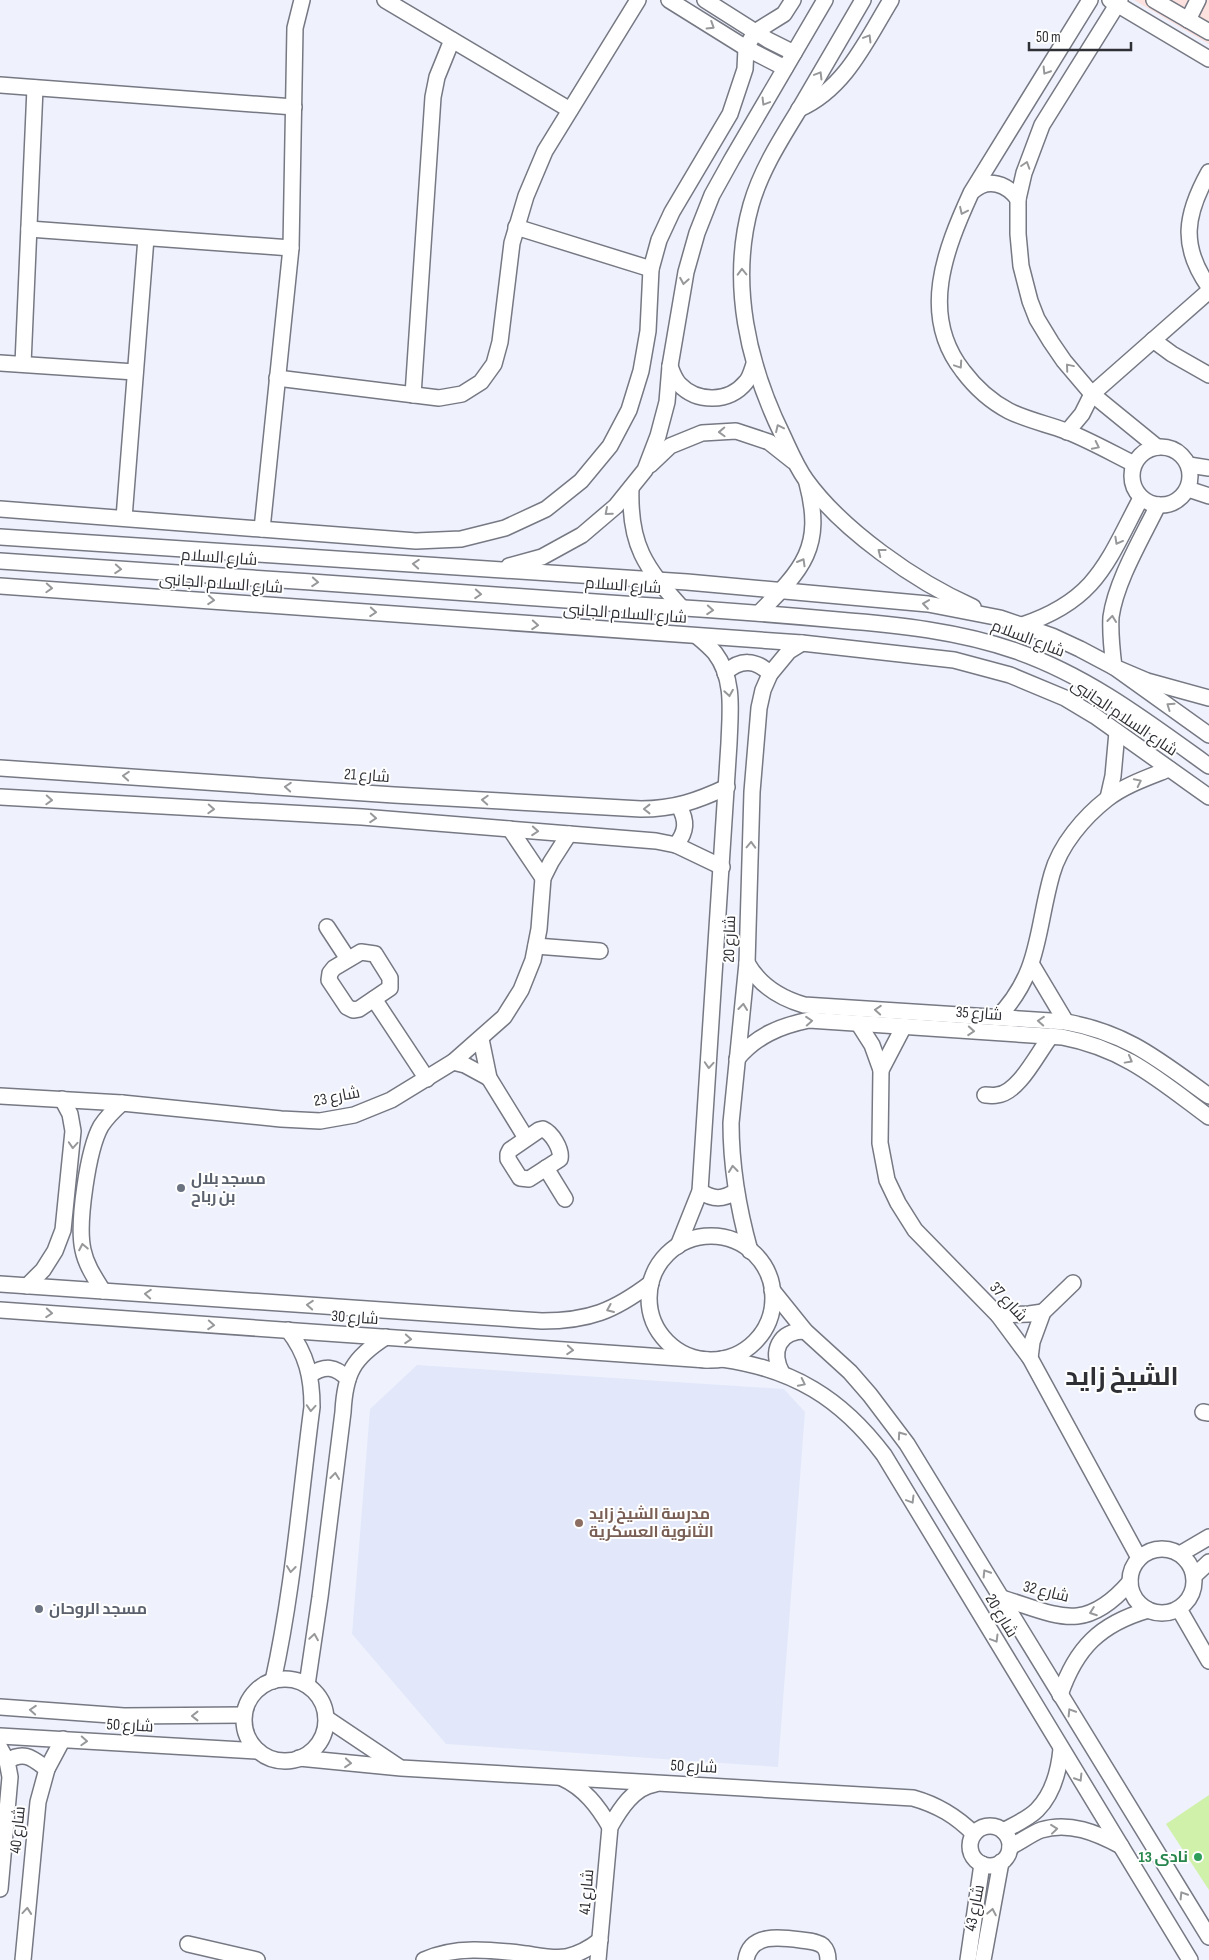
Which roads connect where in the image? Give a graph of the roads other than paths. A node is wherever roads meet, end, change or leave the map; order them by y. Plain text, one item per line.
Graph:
1 (302, 0) edge
2 (385, 0) edge
3 (638, 0) edge
4 (669, 0) edge
5 (705, 0) edge
6 (793, 0) edge
7 (825, 0) edge
8 (864, 0) edge
9 (891, 0) edge
10 (1090, 0) edge
11 (1154, 0) edge
12 (1198, 0) edge
13 (1116, 1) edge
14 (1188, 20) junction
15 (755, 32) junction
16 (1209, 32) edge
17 (452, 40) junction
18 (746, 48) junction
19 (794, 53) junction
20 (1209, 59) edge
21 (785, 68) junction
22 (0, 86) edge
23 (35, 88) junction
24 (294, 107) junction
25 (799, 109) junction
26 (570, 110) junction
27 (1209, 172) edge
28 (971, 193) junction
29 (1018, 199) junction
30 (516, 227) junction
31 (29, 229) junction
32 (146, 238) junction
33 (291, 248) junction
34 (651, 269) junction
35 (1209, 287) edge
36 (1209, 291) edge
37 (1153, 340) junction
38 (0, 363) edge
39 (23, 364) junction
40 (754, 364) junction
41 (670, 366) junction
42 (135, 372) junction
43 (1209, 375) edge
44 (277, 378) junction
45 (1092, 394) junction
46 (413, 395) junction
47 (1067, 432) junction
48 (1156, 446) junction
49 (796, 464) junction
50 (1134, 464) junction
51 (1189, 465) junction
52 (1209, 468) edge
53 (645, 470) junction
54 (806, 480) junction
55 (631, 488) junction
56 (1188, 490) junction
57 (1209, 496) edge
58 (1141, 498) junction
59 (1158, 505) junction
60 (0, 509) edge
61 (124, 518) junction
62 (262, 529) junction
63 (0, 537) edge
64 (0, 560) edge
65 (498, 569) junction
66 (657, 580) junction
67 (0, 586) edge
68 (780, 592) junction
69 (682, 608) junction
70 (759, 612) junction
71 (1000, 618) junction
72 (1022, 625) junction
73 (698, 637) junction
74 (802, 643) junction
75 (1114, 668) junction
76 (725, 673) junction
77 (770, 674) junction
78 (1109, 696) junction
79 (1209, 698) edge
80 (1095, 716) junction
81 (1117, 732) junction
82 (1209, 735) edge
83 (1206, 764) edge
84 (0, 768) edge
85 (1169, 769) junction
86 (1188, 782) junction
87 (727, 787) junction
88 (312, 789) junction
89 (0, 797) edge
90 (1209, 797) edge
91 (1108, 798) junction
92 (679, 806) junction
93 (311, 814) junction
94 (510, 829) junction
95 (569, 834) junction
96 (676, 845) junction
97 (722, 867) junction
98 (543, 878) junction
99 (327, 927) dead end
100 (536, 946) junction
101 (600, 951) dead end
102 (348, 959) junction
103 (747, 963) junction
104 (1032, 965) junction
105 (374, 1000) junction
106 (997, 1018) junction
107 (1066, 1022) junction
108 (858, 1023) junction
109 (904, 1026) junction
110 (1020, 1034) junction
111 (1051, 1036) junction
112 (481, 1039) junction
113 (737, 1059) junction
114 (452, 1062) junction
115 (1030, 1068) junction
116 (881, 1070) junction
117 (489, 1078) junction
118 (427, 1079) junction
119 (985, 1094) dead end
120 (0, 1096) edge
121 (1209, 1096) edge
122 (62, 1098) junction
123 (122, 1103) junction
124 (1209, 1117) edge
125 (526, 1138) junction
126 (546, 1168) junction
127 (700, 1191) junction
128 (736, 1191) junction
129 (565, 1199) dead end
130 (678, 1246) junction
131 (750, 1250) junction
132 (1073, 1282) dead end
133 (651, 1283) junction
134 (0, 1284) edge
135 (27, 1286) junction
136 (772, 1290) junction
137 (103, 1291) junction
138 (0, 1310) edge
139 (1044, 1312) junction
140 (998, 1315) junction
141 (288, 1330) junction
142 (805, 1331) junction
143 (386, 1337) junction
144 (1030, 1358) junction
145 (722, 1359) junction
146 (707, 1360) junction
147 (782, 1373) junction
148 (310, 1375) junction
149 (348, 1379) junction
150 (1209, 1538) edge
151 (1180, 1554) junction
152 (1140, 1558) junction
153 (1209, 1562) edge
154 (1194, 1576) junction
155 (1130, 1582) junction
156 (1002, 1598) junction
157 (1179, 1609) junction
158 (1148, 1610) junction
159 (1209, 1661) edge
160 (273, 1680) junction
161 (307, 1685) junction
162 (1060, 1695) junction
163 (0, 1707) edge
164 (244, 1715) junction
165 (326, 1718) junction
166 (0, 1736) edge
167 (63, 1740) junction
168 (1061, 1749) junction
169 (258, 1751) junction
170 (4, 1754) edge
171 (299, 1758) junction
172 (401, 1768) junction
173 (47, 1769) junction
174 (558, 1777) junction
175 (664, 1783) junction
176 (610, 1827) junction
177 (1004, 1831) junction
178 (974, 1834) junction
179 (1122, 1846) junction
180 (1010, 1847) junction
181 (1001, 1862) junction
182 (982, 1864) junction
183 (0, 1889) edge
184 (1209, 1937) edge
185 (600, 1940) junction
186 (188, 1944) dead end
187 (554, 1959) edge
188 (23, 1960) edge
189 (257, 1960) edge
190 (424, 1960) edge
191 (598, 1960) edge
192 (746, 1960) edge
193 (828, 1960) edge
194 (968, 1960) edge
195 (983, 1960) edge
196 (1190, 1960) edge

1 - 24 street
2 - 17 street
3 - 26 street
4 -> 18 street
5 - 15 street
6 - 15 street
7 - 19 street
25 -> 8 street
25 -> 9 street
10 -> 28 street
11 - 14 street
12 - 14 street
13 - 20 street
29 -> 13 street
14 - 16 street
15 - 18 street
15 - 19 street
17 - 26 street
17 - 46 street
18 - 21 street
18 - 34 street
19 - 21 street
21 -> 41 street
22 - 23 street
23 - 24 street
23 - 31 street
24 - 33 street
40 -> 25 street
26 - 30 street
27 - 35 street
28 - 29 street
28 -> 47 street
45 -> 29 street
30 - 34 street
30 - 46 street
31 - 32 street
31 - 39 street
32 - 33 street
32 - 42 street
33 - 44 street
34 - 62 street
36 - 37 street
37 - 43 street
37 - 45 street
38 - 39 street
39 - 42 street
40 - 41 street
49 -> 40 street
41 - 53 street
42 - 61 street
44 - 46 street
44 - 62 street
45 - 47 street
45 - 48 street
47 -> 50 street
48 - 50 street
48 - 51 street
49 -> 53 street
49 - 54 street
50 - 58 street
51 - 52 street
51 - 56 street
53 - 55 street
68 -> 54 street
71 -> 54 street
55 -> 65 street
55 - 66 street
56 - 57 street
56 - 59 street
58 - 59 street
58 -> 72 street
75 -> 59 street
60 - 61 street
61 - 62 street
65 -> 63 street, شارع السلام
64 -> 69 street, شارع السلام
65 - 66 street, شارع السلام
66 - 68 street, شارع السلام
66 - 69 street
67 -> 73 street, شارع السلام الجانبى
68 - 70 street
71 -> 68 street, شارع السلام
69 -> 70 street, شارع السلام
70 - 78 street, شارع السلام
71 - 72 street, شارع السلام
72 - 75 street, شارع السلام
73 - 74 street, شارع السلام الجانبى
73 - 76 street, شارع 20
74 - 77 street, شارع 20
74 - 80 street, شارع السلام الجانبى
75 - 79 street
82 -> 75 street, شارع السلام
76 - 77 street
76 -> 87 street, شارع 20
103 -> 77 street, شارع 20
78 - 80 street
78 - 83 street, شارع السلام
80 - 81 street, شارع السلام الجانبى
81 - 85 street, شارع السلام الجانبى
81 - 91 street
83 - 86 street
88 -> 84 street, شارع 21
85 - 86 street, شارع السلام الجانبى
91 -> 85 street
86 - 90 street, شارع السلام الجانبى
87 - 92 street, شارع 21
87 - 97 street, شارع 20
92 -> 88 street, شارع 21
88 - 93 street
89 -> 93 street
91 - 104 street
92 - 96 street
93 -> 94 street
94 -> 95 street
94 - 98 street
95 - 96 street
95 - 98 street, شارع 23
96 - 97 street
97 -> 127 street, شارع 20
98 - 100 street, شارع 23
99 - 102 street
100 - 101 street
100 - 112 street, شارع 23
102 - 105 street
102 - 105 street
106 -> 103 street, شارع 35
113 -> 103 street, شارع 20
104 - 106 street
104 - 107 street
105 - 118 street
107 -> 106 street, شارع 35
107 - 121 street, شارع 35
108 - 109 street, شارع 35
113 -> 108 street, شارع 35
108 - 116 street, شارع 37
109 -> 110 street, شارع 35
109 - 116 street, شارع 37
110 - 111 street, شارع 35
110 - 115 street
111 - 115 street
111 -> 124 street, شارع 35
112 - 114 street, شارع 23
112 - 117 street
128 -> 113 street, شارع 20
114 - 117 street
114 - 118 street, شارع 23
115 - 119 street
116 - 140 street, شارع 37
117 - 125 street
118 - 123 street, شارع 23
120 - 122 street, شارع 23
122 - 123 street, شارع 23
122 -> 135 street
137 -> 123 street
125 - 126 street
125 - 126 street
126 - 129 street
127 - 128 street
127 - 130 street, شارع 20
128 - 131 street, شارع 20
130 - 131 street
130 - 133 street
131 - 136 street
132 - 139 street
133 -> 137 street, شارع 30
133 - 146 street
134 - 135 street, شارع 30
135 - 137 street, شارع 30
136 - 142 street, شارع 20
136 - 145 street
138 -> 141 street, شارع 30
139 - 140 street
139 - 144 street
140 - 144 street, شارع 37
141 - 143 street, شارع 30
141 - 148 street
142 - 147 street
156 -> 142 street, شارع 20
143 -> 146 street, شارع 30
143 - 149 street
144 - 152 street, شارع 37
145 - 146 street
145 - 147 street, شارع 20
147 -> 168 street, شارع 20
148 - 149 street
148 -> 160 street
161 -> 149 street
150 - 151 street
151 - 152 street
151 - 154 street
152 - 155 street
153 - 154 street
154 - 157 street
155 -> 156 street, شارع 32
155 - 158 street
156 - 162 street, شارع 20
157 - 158 street
157 - 159 street
158 - 162 street
160 - 161 street
160 - 164 street
161 - 165 street
184 -> 162 street, شارع 20
164 -> 163 street, شارع 50
164 - 169 street
165 - 171 street
165 - 172 street
166 - 167 street, شارع 50
167 -> 169 street, شارع 50
167 - 173 street, شارع 40
168 - 177 street
168 -> 179 street, شارع 20
169 - 171 street
170 - 173 street
170 - 183 street, شارع 40
171 -> 172 street, شارع 50
172 - 174 street, شارع 50
188 -> 173 street, شارع 40
174 - 175 street, شارع 50
174 - 176 street
175 - 176 street, شارع 41
175 - 178 street, شارع 50
176 - 185 street, شارع 41
177 - 178 street
177 - 180 street
178 - 182 street
180 -> 179 street
179 - 196 street, شارع 20
180 - 181 street
181 - 182 street
195 -> 181 street, شارع 43
182 - 194 street, شارع 43
185 - 187 street
185 - 191 street, شارع 41
186 - 189 street
187 - 190 street
192 - 193 street

